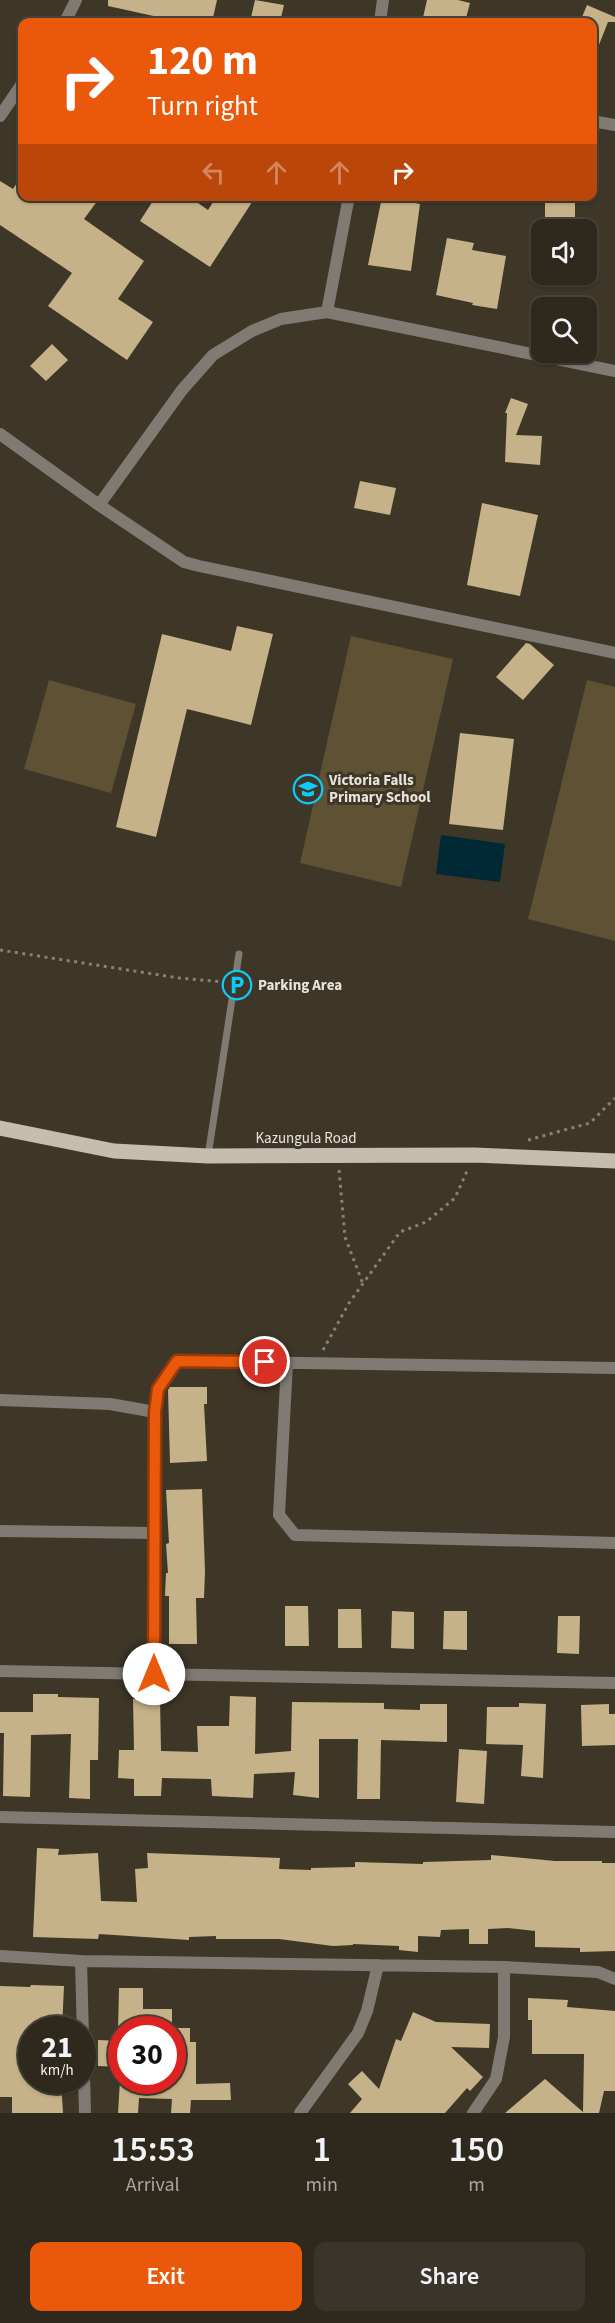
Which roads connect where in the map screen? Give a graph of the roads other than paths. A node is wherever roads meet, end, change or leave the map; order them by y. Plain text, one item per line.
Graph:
1 (76, 0) edge
2 (383, 0) edge
3 (67, 18) edge
4 (381, 18) edge
5 (18, 90) edge
6 (0, 116) edge
7 (597, 122) edge
8 (615, 125) edge
9 (348, 201) edge
10 (327, 312) junction
11 (615, 371) edge
12 (0, 434) edge
13 (99, 506) junction
14 (615, 653) edge
15 (239, 954) dead end
16 (0, 1128) edge
17 (208, 1156) junction
18 (615, 1161) edge
19 (287, 1363) junction
20 (615, 1368) edge
21 (0, 1400) edge
22 (155, 1412) junction
23 (0, 1531) edge
24 (155, 1533) junction
25 (615, 1543) edge
26 (0, 1671) edge
27 (154, 1674) junction
28 (615, 1683) edge
29 (0, 1817) edge
30 (615, 1832) edge
31 (0, 1956) edge
32 (81, 1961) junction
33 (378, 1965) junction
34 (504, 1967) junction
35 (615, 1979) edge
36 (85, 2113) edge
37 (300, 2113) edge
38 (473, 2113) edge

1 - 3 street
2 - 4 street
5 - 6 street
7 - 8 street
9 - 10 street
10 - 11 street
10 - 13 street
12 - 13 street
13 - 14 street
15 - 17 lane
16 - 17 main road, Kazungula Road
17 - 18 main road, Kazungula Road
19 - 20 street
19 - 22 street
19 - 25 street
21 - 22 street
22 - 24 street
23 - 24 street
24 - 27 street
26 - 27 street
27 - 28 street
29 - 30 street
31 - 32 street
32 - 33 street
32 - 36 street
33 - 34 street
33 - 37 street
34 - 35 street
34 - 38 street

